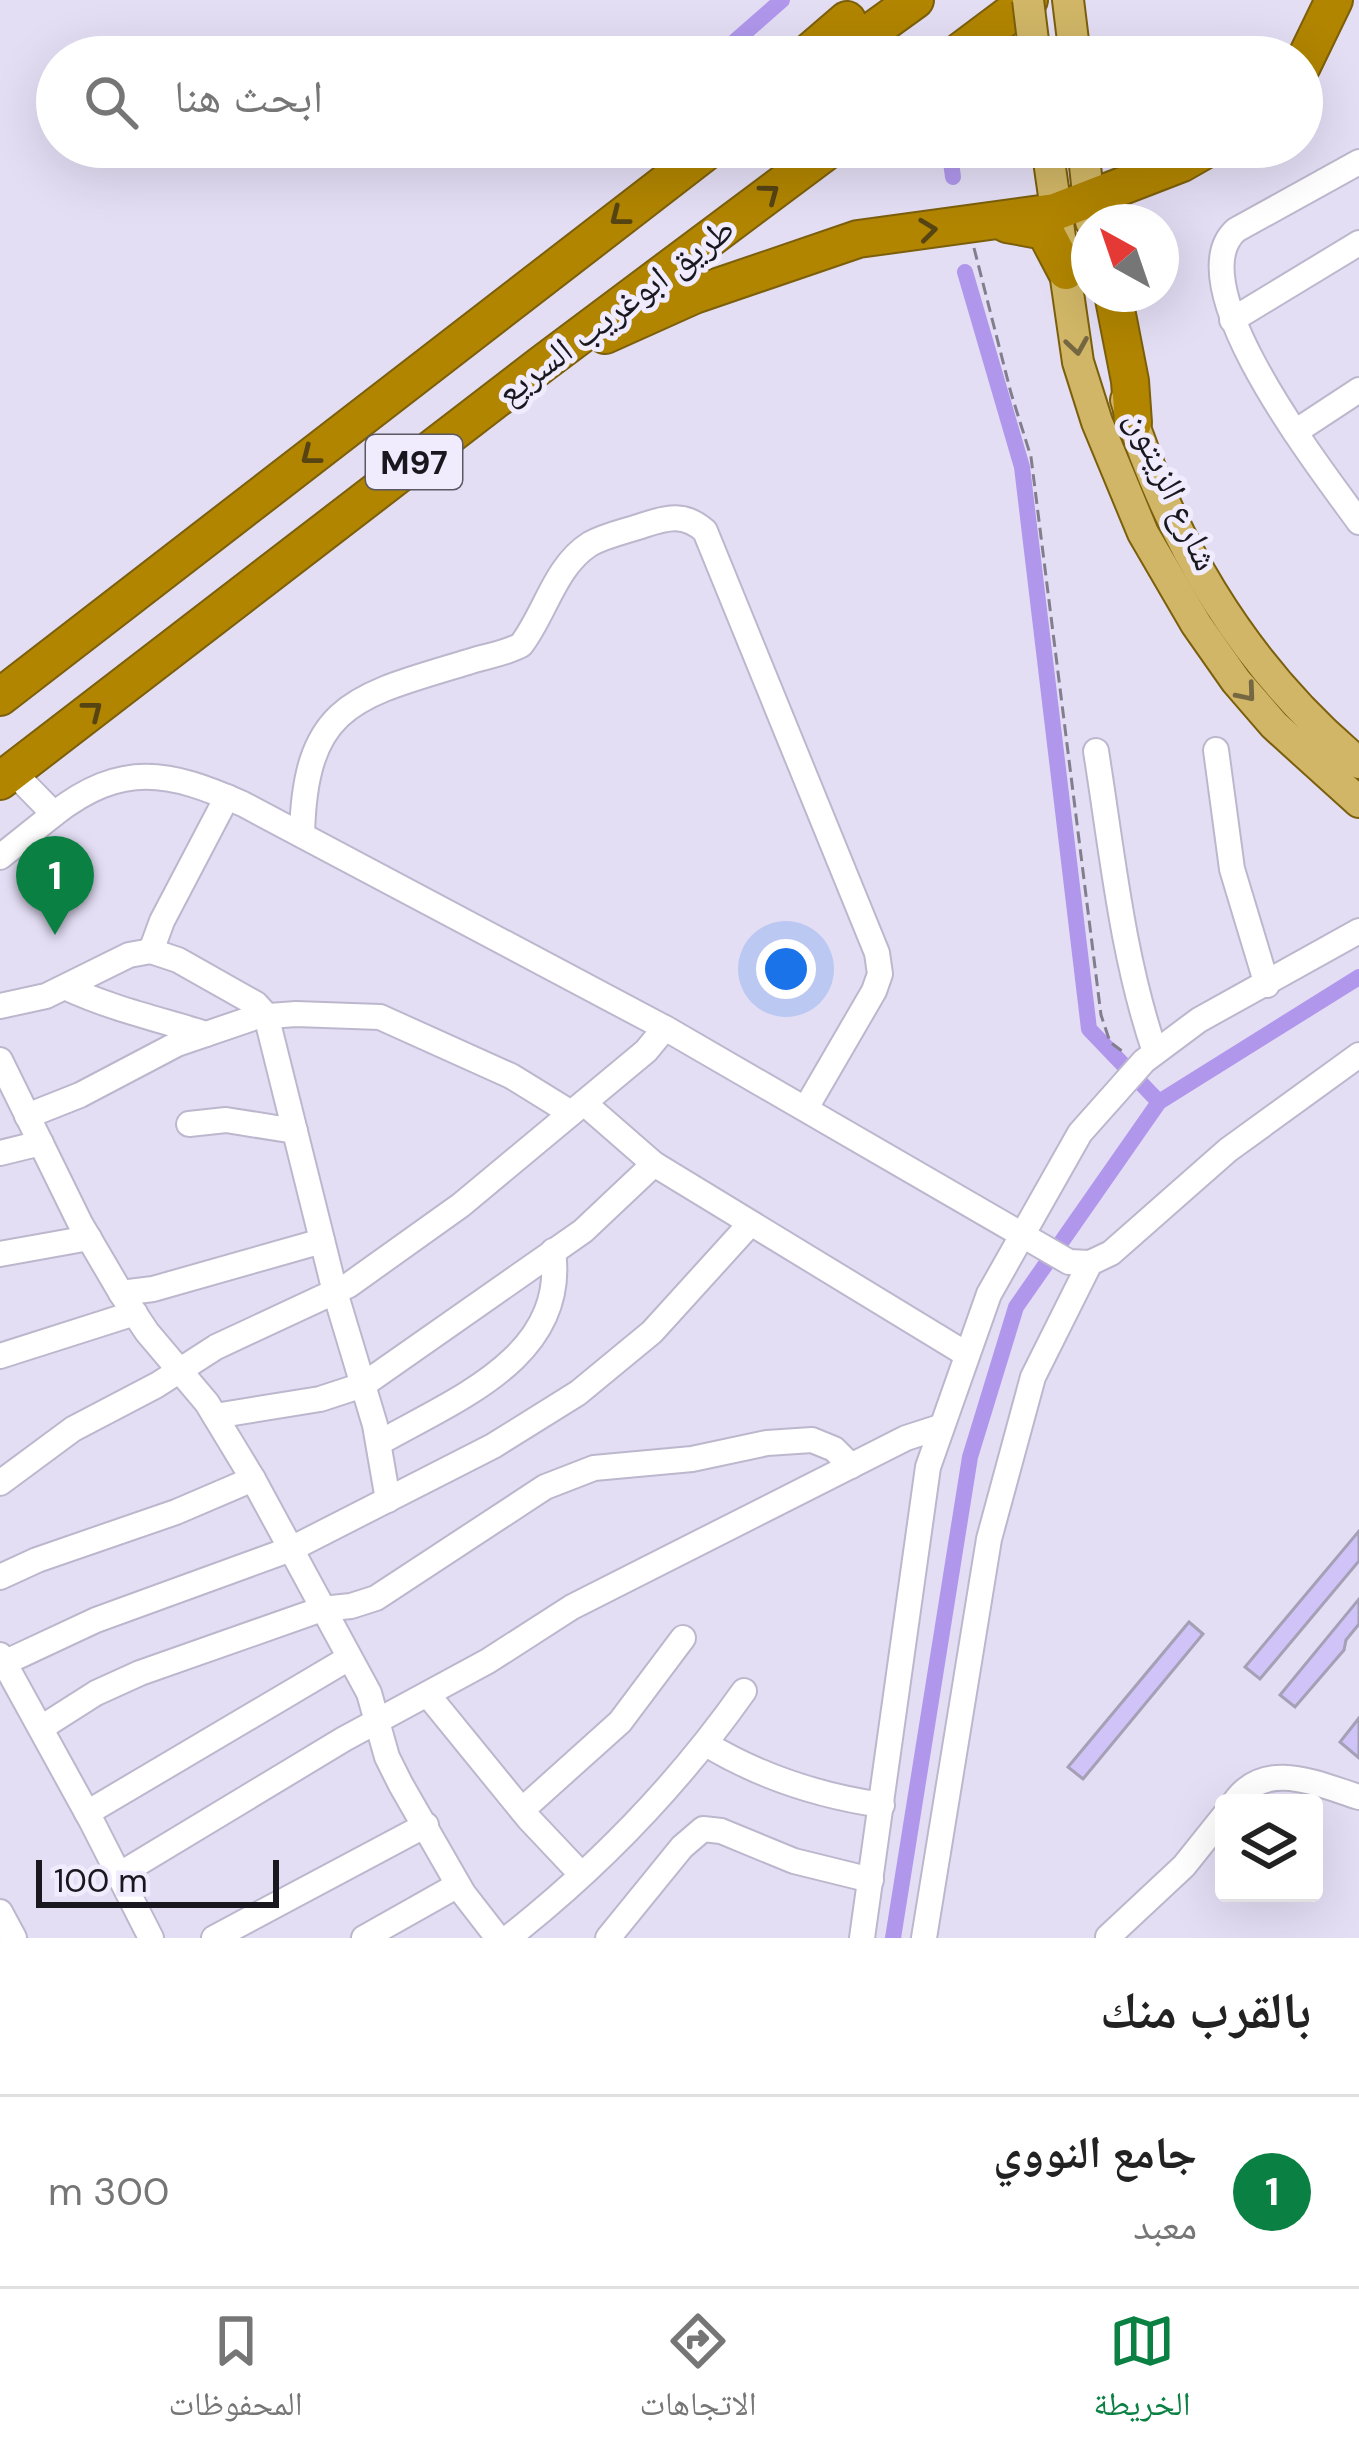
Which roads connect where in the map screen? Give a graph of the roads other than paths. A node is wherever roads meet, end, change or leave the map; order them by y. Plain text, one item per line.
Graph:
1 (874, 0) edge
2 (915, 0) edge
3 (1029, 0) edge
4 (1068, 0) edge
5 (1334, 0) edge
6 (830, 36) edge
7 (865, 36) edge
8 (981, 36) edge
9 (1033, 36) edge
10 (1072, 36) edge
11 (1317, 36) edge
12 (679, 168) edge
13 (683, 168) edge
14 (804, 168) edge
15 (1059, 168) edge
16 (1084, 168) edge
17 (1172, 168) edge
18 (1357, 169) edge
19 (664, 182) junction
20 (1081, 204) edge
21 (1086, 204) edge
22 (1107, 204) edge
23 (1071, 216) edge
24 (977, 224) junction
25 (1359, 243) edge
26 (1071, 258) edge
27 (1066, 271) junction
28 (1106, 312) edge
29 (1117, 312) edge
30 (1232, 320) junction
31 (542, 364) junction
32 (1359, 390) edge
33 (1133, 423) junction
34 (1295, 432) junction
35 (1359, 522) edge
36 (6, 682) edge
37 (1216, 750) dead end
38 (1096, 752) dead end
39 (1359, 763) edge
40 (6, 776) edge
41 (227, 797) junction
42 (1359, 802) edge
43 (54, 814) junction
44 (302, 835) junction
45 (0, 857) edge
46 (1359, 931) edge
47 (151, 951) junction
48 (1267, 985) junction
49 (67, 988) junction
50 (0, 1006) edge
51 (266, 1016) junction
52 (665, 1028) junction
53 (206, 1034) junction
54 (1359, 1055) edge
55 (0, 1060) edge
56 (1139, 1067) junction
57 (578, 1108) junction
58 (806, 1108) junction
59 (27, 1116) junction
60 (189, 1124) dead end
61 (295, 1131) junction
62 (40, 1143) junction
63 (0, 1153) edge
64 (654, 1164) junction
65 (750, 1224) junction
66 (1022, 1231) junction
67 (89, 1238) junction
68 (322, 1241) junction
69 (553, 1251) junction
70 (0, 1254) edge
71 (1067, 1257) junction
72 (335, 1292) junction
73 (128, 1303) junction
74 (966, 1354) junction
75 (0, 1356) edge
76 (181, 1370) junction
77 (363, 1385) junction
78 (215, 1416) junction
79 (940, 1427) junction
80 (380, 1443) junction
81 (851, 1466) junction
82 (253, 1479) junction
83 (0, 1483) edge
84 (388, 1501) junction
85 (291, 1549) junction
86 (0, 1577) edge
87 (322, 1609) junction
88 (683, 1638) dead end
89 (350, 1658) junction
90 (2, 1659) edge
91 (744, 1691) dead end
92 (428, 1695) junction
93 (376, 1721) junction
94 (41, 1728) junction
95 (706, 1744) junction
96 (1242, 1794) edge
97 (1359, 1798) edge
98 (882, 1805) junction
99 (522, 1810) junction
100 (87, 1813) junction
101 (426, 1825) junction
102 (1215, 1827) edge
103 (580, 1873) junction
104 (117, 1876) junction
105 (871, 1880) junction
106 (458, 1885) junction
107 (0, 1912) edge
108 (496, 1936) edge
109 (1108, 1937) edge
110 (14, 1938) edge
111 (151, 1938) edge
112 (214, 1938) edge
113 (364, 1938) edge
114 (608, 1938) edge
115 (862, 1938) edge
116 (923, 1938) edge

1 - 6 highway
2 - 7 highway
3 - 8 highway
3 - 9 main road, bridge
4 - 10 main road
5 - 11 highway
12 - 19 highway
13 - 19 highway, طريق ابوغريب السريع / M97
31 -> 14 highway, طريق ابوغريب السريع / M97
15 - 20 main road, شارع الزيتون
16 - 21 main road, شارع الزيتون
17 - 22 highway
18 - 30 street
19 -> 36 highway, طريق ابوغريب السريع / M97
23 - 24 highway
24 - 27 highway
31 -> 24 highway
25 - 30 street
26 - 27 main road, شارع الزيتون
27 -> 42 main road, شارع الزيتون
28 - 33 main road, شارع الزيتون
29 - 33 highway
30 - 34 street
40 -> 31 highway, طريق ابوغريب السريع / M97
32 - 34 street
33 - 39 main road, شارع الزيتون
34 - 35 street
37 - 48 street
38 - 56 street
40 - 43 street
41 - 43 street
41 - 44 street
41 - 47 street
43 - 45 street
44 - 52 street
44 - 58 street
46 - 48 street
47 - 49 street
47 - 51 street
48 - 56 street
49 - 50 street
49 - 53 street
51 - 53 street
51 - 57 street
51 - 61 street
52 - 57 street
52 - 58 street
53 - 59 street
54 - 71 street
55 - 59 street
56 - 66 street
57 - 64 street
57 - 72 street
58 - 66 street
59 - 62 street
60 - 61 street
61 - 68 street
62 - 63 street
62 - 67 street
64 - 65 street
64 - 69 street
65 - 74 street
65 - 84 street
66 - 71 street
66 - 74 street
67 - 70 street
67 - 73 street
68 - 72 street
68 - 73 street
69 - 77 street
69 - 80 street
71 - 116 street
72 - 76 street
72 - 77 street
73 - 75 street
73 - 76 street
74 - 79 street
76 - 78 street
76 - 83 street
77 - 78 street
77 - 80 street
78 - 82 street
79 - 81 street
79 - 98 street
80 - 84 street
81 - 87 street
81 - 92 street
82 - 85 street
82 - 86 street
84 - 85 street
85 - 87 street
85 - 90 street
87 - 89 street
87 - 94 street
88 - 99 street
89 - 93 street
89 - 100 street
90 - 94 street
91 - 95 street
92 - 93 street
92 - 99 street
93 - 101 street
93 - 104 street
94 - 100 street
95 - 98 street
95 - 103 street
96 - 97 street
98 - 105 street
99 - 103 street
100 - 104 street
101 - 106 street
101 - 112 street
102 - 109 street
103 - 108 street
104 - 111 street
105 - 114 street
105 - 115 street
106 - 108 street
106 - 113 street
107 - 110 street

